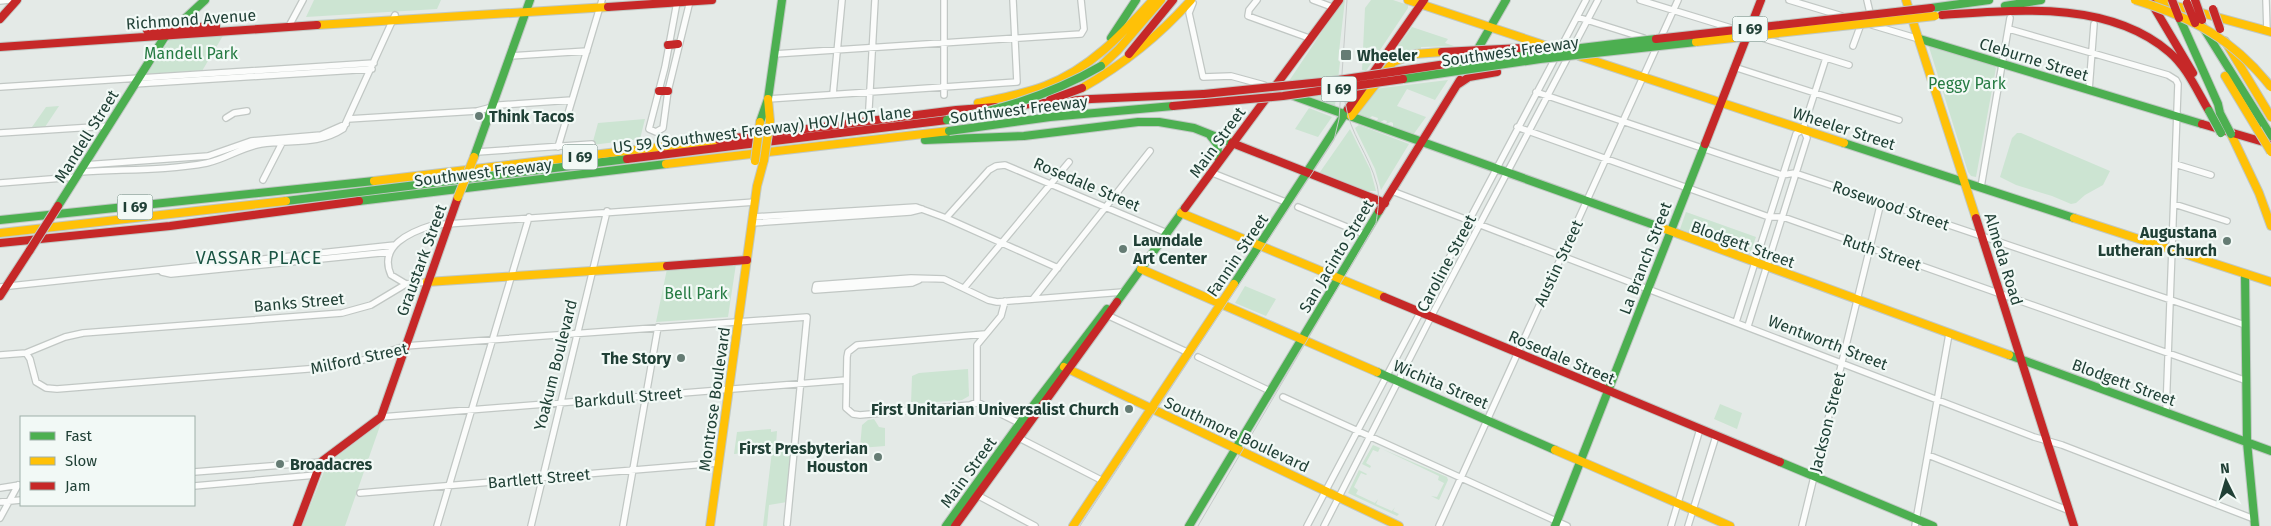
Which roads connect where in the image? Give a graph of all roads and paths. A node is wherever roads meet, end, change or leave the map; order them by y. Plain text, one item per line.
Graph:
1 (0, 0) edge
2 (9, 0) edge
3 (17, 0) edge
4 (205, 0) edge
5 (303, 0) edge
6 (632, 0) edge
7 (712, 0) edge
8 (782, 0) edge
9 (842, 0) edge
10 (875, 0) edge
11 (944, 0) edge
12 (1013, 0) edge
13 (1081, 0) edge
14 (1136, 0) edge
15 (1153, 0) edge
16 (1161, 0) edge
17 (1173, 0) edge
18 (1191, 0) edge
19 (1196, 0) edge
20 (1257, 0) edge
21 (1313, 0) edge
22 (1339, 0) edge
23 (1408, 0) edge
24 (1506, 0) edge
25 (1586, 0) edge
26 (1598, 0) edge
27 (1640, 0) edge
28 (1678, 0) edge
29 (1761, 0) edge
30 (1789, 0) edge
31 (1867, 0) edge
32 (1906, 0) edge
33 (1943, 0) edge
34 (1989, 0) edge
35 (2041, 0) edge
36 (2135, 0) edge
37 (2149, 0) edge
38 (2154, 0) edge
39 (2171, 0) edge
40 (2211, 0) edge
41 (2266, 0) edge
42 (678, 1) edge
43 (690, 1) edge
44 (2190, 1) edge
45 (1422, 2) edge
46 (601, 3) edge
47 (1332, 3) edge
48 (528, 6) edge
49 (1673, 10) junction
50 (1933, 11) junction
51 (1577, 17) junction
52 (394, 18) junction
53 (2010, 18) dead end
54 (0, 19) edge
55 (1588, 20) junction
56 (1861, 22) junction
57 (2200, 23) junction
58 (291, 24) junction
59 (2094, 24) dead end
60 (1874, 25) junction
61 (1490, 27) junction
62 (1151, 28) junction
63 (2009, 29) junction
64 (2269, 29) edge
65 (170, 31) junction
66 (1748, 34) junction
67 (1015, 38) junction
68 (1309, 38) junction
69 (1728, 39) junction
70 (1920, 39) junction
71 (0, 42) edge
72 (944, 42) junction
73 (1633, 42) junction
74 (1659, 42) junction
75 (678, 44) junction
76 (668, 45) junction
77 (1853, 46) dead end
78 (0, 47) edge
79 (872, 47) junction
80 (837, 49) junction
81 (1558, 50) junction
82 (586, 51) junction
83 (2092, 53) junction
84 (774, 54) junction
85 (1571, 54) junction
86 (510, 56) junction
87 (1095, 58) junction
88 (1826, 58) junction
89 (2003, 64) junction
90 (1849, 65) dead end
91 (373, 66) junction
92 (1101, 66) junction
93 (1734, 68) junction
94 (256, 71) junction
95 (1111, 72) junction
96 (253, 76) junction
97 (1644, 77) junction
98 (136, 81) junction
99 (1457, 84) junction
100 (0, 87) edge
101 (944, 87) junction
102 (2271, 87) edge
103 (1273, 88) junction
104 (2089, 90) junction
105 (664, 91) junction
106 (870, 92) junction
107 (1536, 92) junction
108 (1816, 93) junction
109 (833, 94) junction
110 (944, 95) dead end
111 (1548, 96) junction
112 (768, 99) junction
113 (572, 100) junction
114 (1721, 102) junction
115 (492, 108) junction
116 (868, 108) dead end
117 (956, 110) junction
118 (247, 111) dead end
119 (2220, 113) junction
120 (1348, 115) junction
121 (2177, 116) junction
122 (2271, 117) edge
123 (226, 118) dead end
124 (1899, 120) dead end
125 (347, 121) junction
126 (1623, 122) junction
127 (108, 126) junction
128 (1518, 127) junction
129 (948, 129) junction
130 (1803, 130) junction
131 (1530, 132) junction
132 (0, 133) edge
133 (1208, 133) junction
134 (2270, 134) edge
135 (1422, 141) junction
136 (2235, 142) junction
137 (254, 143) junction
138 (282, 143) junction
139 (1232, 143) junction
140 (592, 144) dead end
141 (2271, 144) edge
142 (558, 147) junction
143 (800, 147) junction
144 (1702, 148) junction
145 (1150, 151) dead end
146 (2271, 152) edge
147 (475, 154) junction
148 (1605, 159) junction
149 (1219, 161) junction
150 (1069, 162) dead end
151 (2176, 164) junction
152 (1496, 168) junction
153 (80, 171) junction
154 (1210, 172) junction
155 (1509, 172) junction
156 (1308, 173) junction
157 (1795, 173) junction
158 (1782, 175) junction
159 (2211, 175) dead end
160 (263, 180) dead end
161 (0, 182) edge
162 (1965, 182) junction
163 (1051, 184) junction
164 (757, 186) junction
165 (1981, 187) junction
166 (1688, 188) junction
167 (1392, 191) junction
168 (1587, 201) junction
169 (755, 202) junction
170 (1881, 202) junction
171 (1288, 203) junction
172 (1385, 203) junction
173 (2174, 204) junction
174 (1106, 207) junction
175 (1298, 207) dead end
176 (607, 211) junction
177 (1183, 211) junction
178 (529, 217) junction
179 (1769, 217) junction
180 (1782, 217) junction
181 (946, 218) junction
182 (0, 220) edge
183 (752, 220) junction
184 (1470, 221) junction
185 (2228, 222) dead end
186 (447, 223) junction
187 (1480, 225) junction
188 (2271, 226) edge
189 (1670, 232) junction
190 (0, 233) edge
191 (1167, 233) junction
192 (1364, 234) junction
193 (1982, 236) junction
194 (0, 243) edge
195 (1001, 243) junction
196 (395, 244) junction
197 (1260, 246) junction
198 (1870, 248) junction
199 (2173, 250) junction
200 (390, 252) junction
201 (1562, 255) junction
202 (747, 260) junction
203 (1754, 263) junction
204 (1766, 267) junction
205 (1058, 268) junction
206 (1141, 268) junction
207 (160, 271) junction
208 (592, 271) junction
209 (2245, 274) junction
210 (511, 276) junction
211 (1338, 278) junction
212 (919, 280) junction
213 (427, 282) junction
214 (2271, 282) edge
215 (406, 284) junction
216 (3, 287) edge
217 (964, 288) junction
218 (1648, 288) junction
219 (1123, 292) junction
220 (2000, 294) junction
221 (0, 296) edge
222 (1033, 299) junction
223 (1857, 300) junction
224 (2172, 301) junction
225 (1004, 302) junction
226 (1220, 304) junction
227 (1419, 312) junction
228 (1109, 316) junction
229 (1431, 317) junction
230 (738, 322) junction
231 (1736, 322) junction
232 (1748, 326) junction
233 (2245, 326) junction
234 (658, 327) junction
235 (578, 334) junction
236 (985, 334) junction
237 (1949, 334) junction
238 (1302, 339) junction
239 (493, 340) junction
240 (405, 346) junction
241 (26, 353) junction
242 (1188, 353) junction
243 (1517, 353) junction
244 (2169, 353) junction
245 (0, 354) edge
246 (1198, 357) dead end
247 (2023, 361) junction
248 (1842, 363) junction
249 (1066, 368) junction
250 (1386, 375) junction
251 (846, 380) junction
252 (1399, 381) junction
253 (2247, 381) junction
254 (801, 383) junction
255 (729, 388) junction
256 (1270, 391) junction
257 (1608, 391) junction
258 (646, 396) junction
259 (1283, 397) dead end
260 (1938, 400) junction
261 (561, 402) junction
262 (977, 402) junction
263 (472, 409) junction
264 (1151, 409) junction
265 (2166, 412) junction
266 (381, 417) junction
267 (1488, 420) junction
268 (1023, 424) junction
269 (1700, 429) junction
270 (1357, 430) junction
271 (1371, 436) junction
272 (1716, 436) junction
273 (1017, 437) junction
274 (2046, 440) junction
275 (2247, 442) junction
276 (1235, 449) junction
277 (2271, 451) edge
278 (1928, 455) junction
279 (321, 462) junction
280 (1580, 462) junction
281 (718, 463) junction
282 (632, 470) junction
283 (195, 472) edge
284 (316, 475) junction
285 (1814, 476) junction
286 (1460, 477) junction
287 (542, 478) junction
288 (1103, 481) junction
289 (20, 485) edge
290 (448, 485) junction
291 (195, 486) edge
292 (0, 487) edge
293 (1326, 491) junction
294 (360, 493) dead end
295 (977, 495) junction
296 (1339, 498) junction
297 (20, 500) edge
298 (9, 501) junction
299 (0, 502) edge
300 (1678, 504) junction
301 (1692, 510) junction
302 (2070, 511) junction
303 (0, 518) edge
304 (2254, 522) edge
305 (1916, 523) edge
306 (787, 524) dead end
307 (1556, 524) edge
308 (296, 526) edge
309 (437, 526) edge
310 (531, 526) edge
311 (623, 526) edge
312 (710, 526) edge
313 (946, 526) edge
314 (956, 526) edge
315 (1035, 526) edge
316 (1073, 526) edge
317 (1189, 526) edge
318 (1307, 526) edge
319 (1324, 526) edge
320 (1400, 526) edge
321 (1439, 526) edge
322 (1566, 526) edge
323 (1671, 526) edge
324 (1688, 526) edge
325 (1730, 526) edge
326 (1802, 526) edge
327 (1933, 526) edge
328 (2074, 526) edge

1 - 2 street
3 - 54 main road
4 - 65 main road, Mandell Street
5 - 58 street
6 - 46 main road, Richmond Avenue
7 - 43 main road, Richmond Avenue
8 - 84 main road, Montrose Boulevard
9 - 80 street
10 - 79 street
11 - 72 street
12 - 67 street
13 - 67 street
14 - 87 main road
15 - 87 main road
16 - 92 main road, US 59 (Southwest Freeway) HOV/HOT lane
17 - 62 main road
18 - 95 main road
19 - 103 street, Blodgett Street
20 - 68 street
21 - 47 street
22 - 47 main road, Main Street
23 - 45 main road, Wheeler Street
24 - 61 main road, San Jacinto Street
25 - 51 street, Caroline Street
26 - 55 street, Caroline Street
27 - 49 street
28 - 49 street, Austin Street
29 - 66 main road, La Branch Street
30 - 56 street, Cleburne Street
31 - 60 street
32 - 70 main road, Almeda Road
33 - 50 main road
34 - 50 main road, Southwest Freeway / I 69
35 - 50 main road, Southwest Freeway / I 69
36 - 102 main road, bridge
37 - 119 main road, bridge
38 - 64 main road
39 - 64 main road
39 - 119 main road, bridge
40 - 122 main road, bridge
41 - 64 street
42 - 43 main road, Richmond Avenue
42 - 46 main road, Richmond Avenue
42 - 76 street
43 - 75 street
44 - 57 main road, bridge
45 - 61 main road, Wheeler Street
45 - 120 main road
46 - 48 main road, Richmond Avenue
46 - 82 street
47 - 68 main road, Main Street
48 - 52 main road, Richmond Avenue
48 - 86 main road, Graustark Street
49 - 66 street
49 - 74 street, Austin Street
50 - 69 main road, Southwest Freeway / I 69, bridge
50 - 73 main road, Southwest Freeway / I 69, bridge
50 - 136 main road, bridge
51 - 55 street
51 - 81 street, Caroline Street
52 - 58 main road, Richmond Avenue
52 - 91 street
53 - 63 street
55 - 74 street
55 - 85 street, Caroline Street
56 - 60 street, Cleburne Street
56 - 77 street
57 - 134 main road
57 - 146 main road, bridge
58 - 65 main road, Richmond Avenue
59 - 83 street
60 - 70 street, Cleburne Street
61 - 81 main road, Wheeler Street
61 - 99 main road, San Jacinto Street
62 - 92 main road
62 - 95 main road
63 - 83 street
63 - 89 street
65 - 71 main road, Richmond Avenue
65 - 78 main road, Richmond Avenue
65 - 98 main road, Mandell Street
66 - 88 street
66 - 93 main road, La Branch Street
67 - 72 street
67 - 101 street
68 - 103 main road, Main Street
69 - 99 main road, bridge
69 - 129 main road, Southwest Freeway / I 69, bridge
70 - 89 main road, Cleburne Street
70 - 162 main road, Almeda Road
72 - 79 street
72 - 101 street
73 - 117 main road, Southwest Freeway / I 69, bridge
73 - 120 main road, bridge
74 - 97 street, Austin Street
75 - 76 main road
75 - 105 street
76 - 105 street
79 - 80 street
79 - 106 street
80 - 84 street
80 - 109 street
81 - 85 main road, Wheeler Street
81 - 107 street, Caroline Street
82 - 86 street
82 - 113 street
83 - 104 street
83 - 121 street
84 - 112 main road, Montrose Boulevard
85 - 97 main road, Wheeler Street
85 - 111 street, Caroline Street
86 - 115 main road, Graustark Street
87 - 117 main road
88 - 90 street
88 - 108 street
89 - 104 main road, Cleburne Street
89 - 165 street
91 - 94 street
91 - 96 street
91 - 125 street
92 - 129 main road, US 59 (Southwest Freeway) HOV/HOT lane, bridge
93 - 108 street
93 - 114 main road, La Branch Street
94 - 96 street
94 - 98 street
95 - 129 main road, bridge
96 - 98 street
97 - 114 main road, Wheeler Street
97 - 126 street, Austin Street
98 - 100 street
98 - 127 main road, Mandell Street
99 - 135 main road, San Jacinto Street
101 - 106 street
101 - 110 street
103 - 120 main road, Blodgett Street
103 - 139 main road, Main Street
104 - 121 main road, Cleburne Street
105 - 105 street
106 - 109 street
106 - 116 street
107 - 111 street, Rosewood Street
107 - 128 street, Caroline Street
108 - 124 street
108 - 130 street
109 - 112 street
111 - 126 street, Rosewood Street
111 - 131 street, Caroline Street
112 - 164 main road, Montrose Boulevard, bridge
112 - 164 main road, Montrose Boulevard, bridge
113 - 115 street
113 - 142 street
114 - 130 main road, Wheeler Street
114 - 144 main road, La Branch Street
115 - 125 street
115 - 147 main road, Graustark Street
117 - 182 main road, Southwest Freeway / I 69
118 - 123 street
119 - 136 main road, bridge
120 - 135 main road, Blodgett Street
120 - 156 main road, Fannin Street
121 - 141 main road, Cleburne Street
121 - 151 street
125 - 137 street
125 - 138 street
126 - 144 street, Rosewood Street
126 - 148 street, Austin Street
127 - 132 street
127 - 153 main road, Mandell Street
128 - 131 street, Ruth Street
128 - 152 street, Caroline Street
129 - 133 main road
129 - 143 main road, Southwest Freeway / I 69
129 - 143 main road
129 - 190 main road, US 59 (Southwest Freeway) HOV/HOT lane
130 - 157 street
130 - 158 street
130 - 162 main road, Wheeler Street
131 - 148 street, Ruth Street
131 - 155 street, Caroline Street
133 - 139 main road
133 - 149 main road
135 - 152 main road, Blodgett Street
135 - 167 main road, San Jacinto Street
136 - 188 main road
137 - 138 street
137 - 153 street
138 - 160 street
139 - 149 main road, Main Street
139 - 156 main road
140 - 142 street
142 - 147 street
143 - 194 main road, Southwest Freeway / I 69
144 - 158 street, Rosewood Street
144 - 166 main road, La Branch Street
145 - 174 street
147 - 186 main road, Graustark Street, bridge
148 - 166 street, Ruth Street
148 - 168 street, Austin Street
149 - 154 main road, Main Street
150 - 163 street
151 - 159 street
151 - 173 street
152 - 155 main road, Blodgett Street
152 - 184 street, Caroline Street
153 - 161 street
153 - 216 main road, Mandell Street, bridge
154 - 171 street
154 - 177 main road, Main Street
155 - 168 main road, Blodgett Street
155 - 187 street, Caroline Street
156 - 171 main road, Fannin Street
156 - 172 main road
157 - 158 street, Rosewood Street
157 - 170 street, Rosewood Street
157 - 180 street
158 - 179 street
162 - 165 main road, Wheeler Street
162 - 193 main road, Almeda Road
163 - 174 street, Rosedale Street
163 - 181 street, Rosedale Street
163 - 195 street
164 - 169 main road, Montrose Boulevard
165 - 199 main road, Wheeler Street
166 - 179 street, Ruth Street
166 - 189 main road, La Branch Street
167 - 172 main road, San Jacinto Street
167 - 184 street, Wentworth Street
168 - 189 main road, Blodgett Street
168 - 201 street, Austin Street
169 - 176 street
169 - 183 main road, Montrose Boulevard
170 - 193 street, Rosewood Street
170 - 198 street, Jackson Street
171 - 197 main road, Fannin Street
172 - 192 main road, San Jacinto Street
173 - 185 street
173 - 199 street
174 - 191 street, Rosedale Street
174 - 205 street
175 - 192 street
176 - 178 street
176 - 208 street, Yoakum Boulevard
177 - 191 main road, Main Street
177 - 197 main road, Rosedale Street
178 - 186 street
178 - 210 street
179 - 180 street, Ruth Street
179 - 203 street
180 - 198 street, Ruth Street
180 - 204 street
181 - 183 street
181 - 195 street
183 - 202 main road, Montrose Boulevard
184 - 187 street, Wentworth Street
184 - 227 street, Caroline Street
186 - 196 street
186 - 213 main road, Graustark Street
187 - 201 street, Wentworth Street
187 - 229 street, Caroline Street
189 - 203 main road, Blodgett Street
189 - 218 main road, La Branch Street
191 - 206 main road, Main Street
192 - 211 main road, San Jacinto Street
193 - 220 main road, Almeda Road
193 - 224 street, Rosewood Street
195 - 205 street
195 - 217 street
196 - 200 street
196 - 207 street
197 - 211 main road, Rosedale Street
197 - 226 main road, Fannin Street
198 - 220 street, Ruth Street
198 - 223 street, Jackson Street
199 - 209 main road, Wheeler Street
199 - 224 street
200 - 207 street
200 - 215 street
201 - 218 street, Wentworth Street
201 - 243 street, Austin Street
202 - 208 main road, Banks Street
202 - 230 main road, Montrose Boulevard
203 - 204 main road, Blodgett Street
203 - 231 street
204 - 223 main road, Blodgett Street
204 - 232 street
205 - 222 street
206 - 219 main road, Main Street
206 - 226 main road, Wichita Street
207 - 216 street
208 - 210 main road, Banks Street
208 - 235 street, Yoakum Boulevard
209 - 214 main road, Wheeler Street
209 - 233 main road
210 - 213 main road, Banks Street
210 - 239 street
211 - 227 main road, Rosedale Street
211 - 238 main road, San Jacinto Street
212 - 212 street
212 - 217 street
213 - 215 street, Banks Street
213 - 240 main road, Graustark Street
215 - 241 street, Banks Street
216 - 221 main road, Mandell Street
217 - 225 street
218 - 231 street, Wentworth Street
218 - 257 main road, La Branch Street
219 - 222 street
219 - 228 main road, Main Street
219 - 249 main road, Main Street
220 - 244 street, Ruth Street
220 - 247 main road, Almeda Road
222 - 225 street
223 - 237 main road, Blodgett Street
223 - 248 street, Jackson Street
224 - 233 street, Rosewood Street
224 - 244 street
225 - 236 street
226 - 238 main road, Wichita Street
226 - 242 main road, Fannin Street
227 - 229 main road, Rosedale Street
227 - 250 street, Caroline Street
228 - 242 street
228 - 249 main road, Main Street
229 - 243 main road, Rosedale Street
229 - 252 street, Caroline Street
230 - 234 street, Milford Street
230 - 254 street, Milford Street
230 - 255 main road, Montrose Boulevard
231 - 232 street, Wentworth Street
232 - 248 street, Wentworth Street
233 - 253 main road
234 - 235 street, Milford Street
234 - 258 street
235 - 239 street, Milford Street
235 - 261 street, Yoakum Boulevard
236 - 251 street
236 - 262 street
237 - 247 main road, Blodgett Street
237 - 260 street
238 - 250 main road, Wichita Street
238 - 256 main road, San Jacinto Street
239 - 240 street, Milford Street
239 - 263 street
240 - 241 street, Milford Street
240 - 266 main road, Graustark Street
241 - 245 street, Banks Street
242 - 264 main road, Fannin Street
243 - 257 main road, Rosedale Street
243 - 267 street, Austin Street
244 - 253 street, Ruth Street
244 - 265 street
246 - 256 street
247 - 265 main road, Blodgett Street
247 - 274 main road, Almeda Road
248 - 260 street, Wentworth Street
248 - 285 street, Jackson Street
249 - 264 main road, Southmore Boulevard
249 - 268 main road, Main Street
250 - 252 main road, Wichita Street
250 - 270 street, Caroline Street
251 - 254 street, Barkdull Street
251 - 262 street
252 - 267 main road, Wichita Street
252 - 271 street, Caroline Street
253 - 275 main road
254 - 255 street, Barkdull Street
254 - 306 street
255 - 258 street, Barkdull Street
255 - 281 main road, Montrose Boulevard
256 - 276 main road, San Jacinto Street
257 - 269 main road, Rosedale Street
257 - 280 main road, La Branch Street
258 - 261 street, Barkdull Street
258 - 282 street
259 - 270 street
260 - 274 street, Wentworth Street
260 - 278 street
261 - 263 street, Barkdull Street
261 - 287 street, Yoakum Boulevard
262 - 268 street
263 - 266 street, Barkdull Street
263 - 290 street
264 - 276 main road, Southmore Boulevard
264 - 288 main road, Fannin Street
265 - 275 main road, Blodgett Street
266 - 279 main road
267 - 280 main road, Wichita Street
267 - 286 street, Austin Street
268 - 273 main road, Main Street
268 - 313 main road, Main Street
269 - 272 main road, Rosedale Street
269 - 300 street
270 - 271 street
270 - 293 street, Caroline Street
271 - 286 street
271 - 296 street, Caroline Street
272 - 285 main road, Rosedale Street
272 - 301 street
273 - 288 street
273 - 295 main road, Main Street
274 - 302 main road, Almeda Road
274 - 304 street, Wentworth Street
275 - 277 main road, Blodgett Street
275 - 304 main road
276 - 293 main road, Southmore Boulevard
276 - 317 main road, San Jacinto Street
278 - 302 street
278 - 305 street
279 - 283 street
279 - 284 main road
280 - 300 main road, Wichita Street
280 - 307 main road, La Branch Street
281 - 282 street, Bartlett Street
281 - 312 main road, Montrose Boulevard
282 - 287 street, Bartlett Street
282 - 311 street
284 - 291 street
284 - 308 main road
285 - 305 main road, Rosedale Street
285 - 326 street, Jackson Street
286 - 307 street
286 - 321 street, Austin Street
287 - 290 street, Bartlett Street
287 - 310 street, Yoakum Boulevard
288 - 316 main road, Fannin Street
289 - 292 street
289 - 298 street
290 - 294 street, Bartlett Street
290 - 309 street
293 - 296 main road, Southmore Boulevard
293 - 318 street, Caroline Street
295 - 314 main road, Main Street
295 - 315 street
296 - 319 street, Caroline Street
296 - 320 main road, Southmore Boulevard
297 - 298 street
298 - 299 street
298 - 303 street
300 - 301 main road, Wichita Street
300 - 323 street
301 - 324 street
301 - 325 main road, Wichita Street
302 - 328 main road, Almeda Road
305 - 327 main road, Rosedale Street
307 - 322 street

